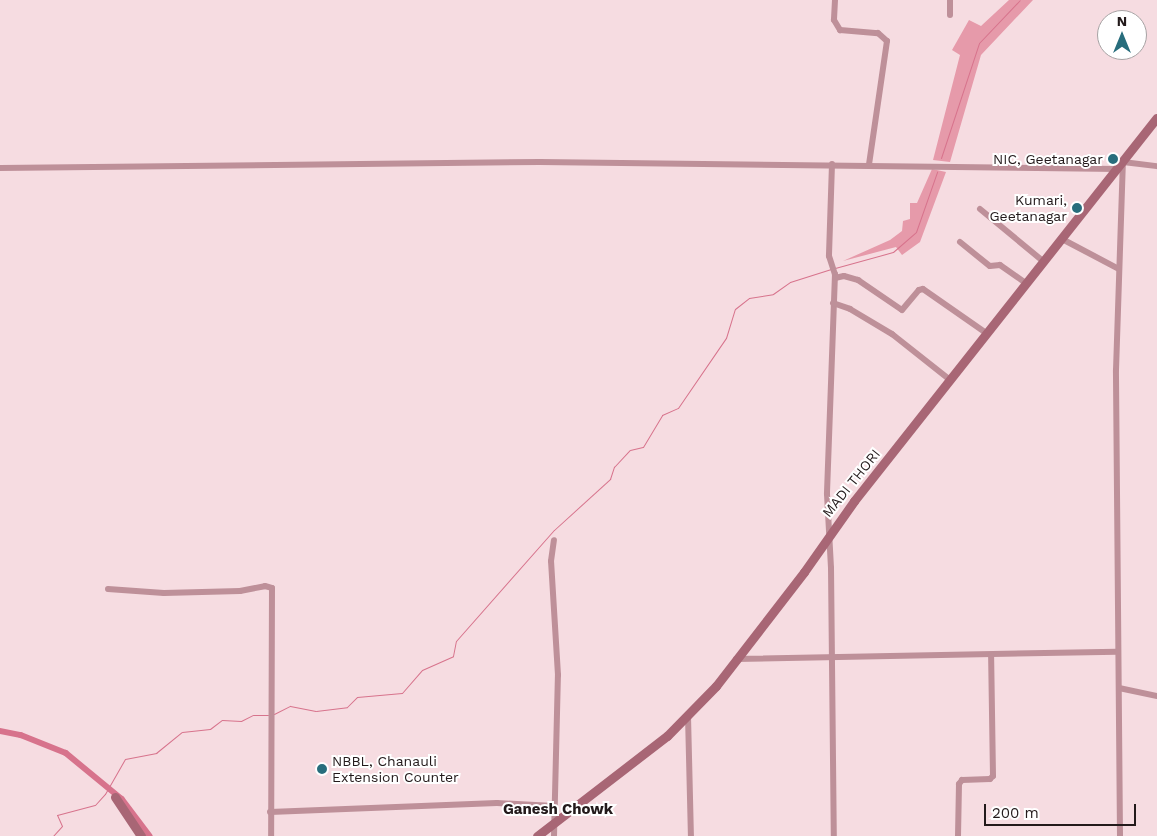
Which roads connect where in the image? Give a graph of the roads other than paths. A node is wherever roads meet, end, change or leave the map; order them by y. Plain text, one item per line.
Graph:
1 (835, 0) edge
2 (950, 0) edge
3 (950, 15) dead end
4 (1157, 118) edge
5 (832, 164) junction
6 (869, 164) junction
7 (1121, 166) junction
8 (1157, 166) edge
9 (0, 168) edge
10 (980, 208) dead end
11 (1062, 239) junction
12 (960, 242) dead end
13 (1044, 262) junction
14 (1119, 269) junction
15 (835, 276) junction
16 (1027, 284) junction
17 (833, 303) junction
18 (986, 333) junction
19 (950, 380) junction
20 (830, 531) junction
21 (554, 540) dead end
22 (108, 589) dead end
23 (1117, 652) junction
24 (991, 655) junction
25 (833, 658) junction
26 (736, 659) junction
27 (1119, 688) junction
28 (1157, 696) edge
29 (688, 716) junction
30 (115, 797) dead end
31 (554, 806) junction
32 (270, 812) junction
33 (554, 822) junction
34 (141, 836) edge
35 (271, 836) edge
36 (538, 836) edge
37 (554, 836) edge
38 (691, 836) edge
39 (834, 836) edge
40 (958, 836) edge
41 (1120, 836) edge

1 - 6 street
2 - 3 street
4 - 7 main road, MADI THORI
5 - 6 street
5 - 9 street
5 - 15 street
6 - 7 street
7 - 8 street
7 - 11 main road, MADI THORI
7 - 14 street
10 - 13 street
11 - 13 main road, MADI THORI
11 - 14 street
12 - 16 street
13 - 16 main road, MADI THORI
14 - 23 street
15 - 17 street
15 - 18 street
16 - 18 main road, MADI THORI
17 - 19 street
17 - 20 street
18 - 19 main road, MADI THORI
19 - 20 main road, MADI THORI
20 - 25 street
20 - 26 main road, MADI THORI
21 - 31 street
22 - 32 street
23 - 24 street
23 - 27 street
24 - 25 street
24 - 40 street
25 - 26 street
25 - 39 street
26 - 29 main road, MADI THORI
27 - 28 street
27 - 41 street
29 - 33 main road, MADI THORI
29 - 38 street
30 - 34 main road
31 - 32 street
31 - 33 street
32 - 35 street
33 - 36 main road, MADI THORI
33 - 37 street

